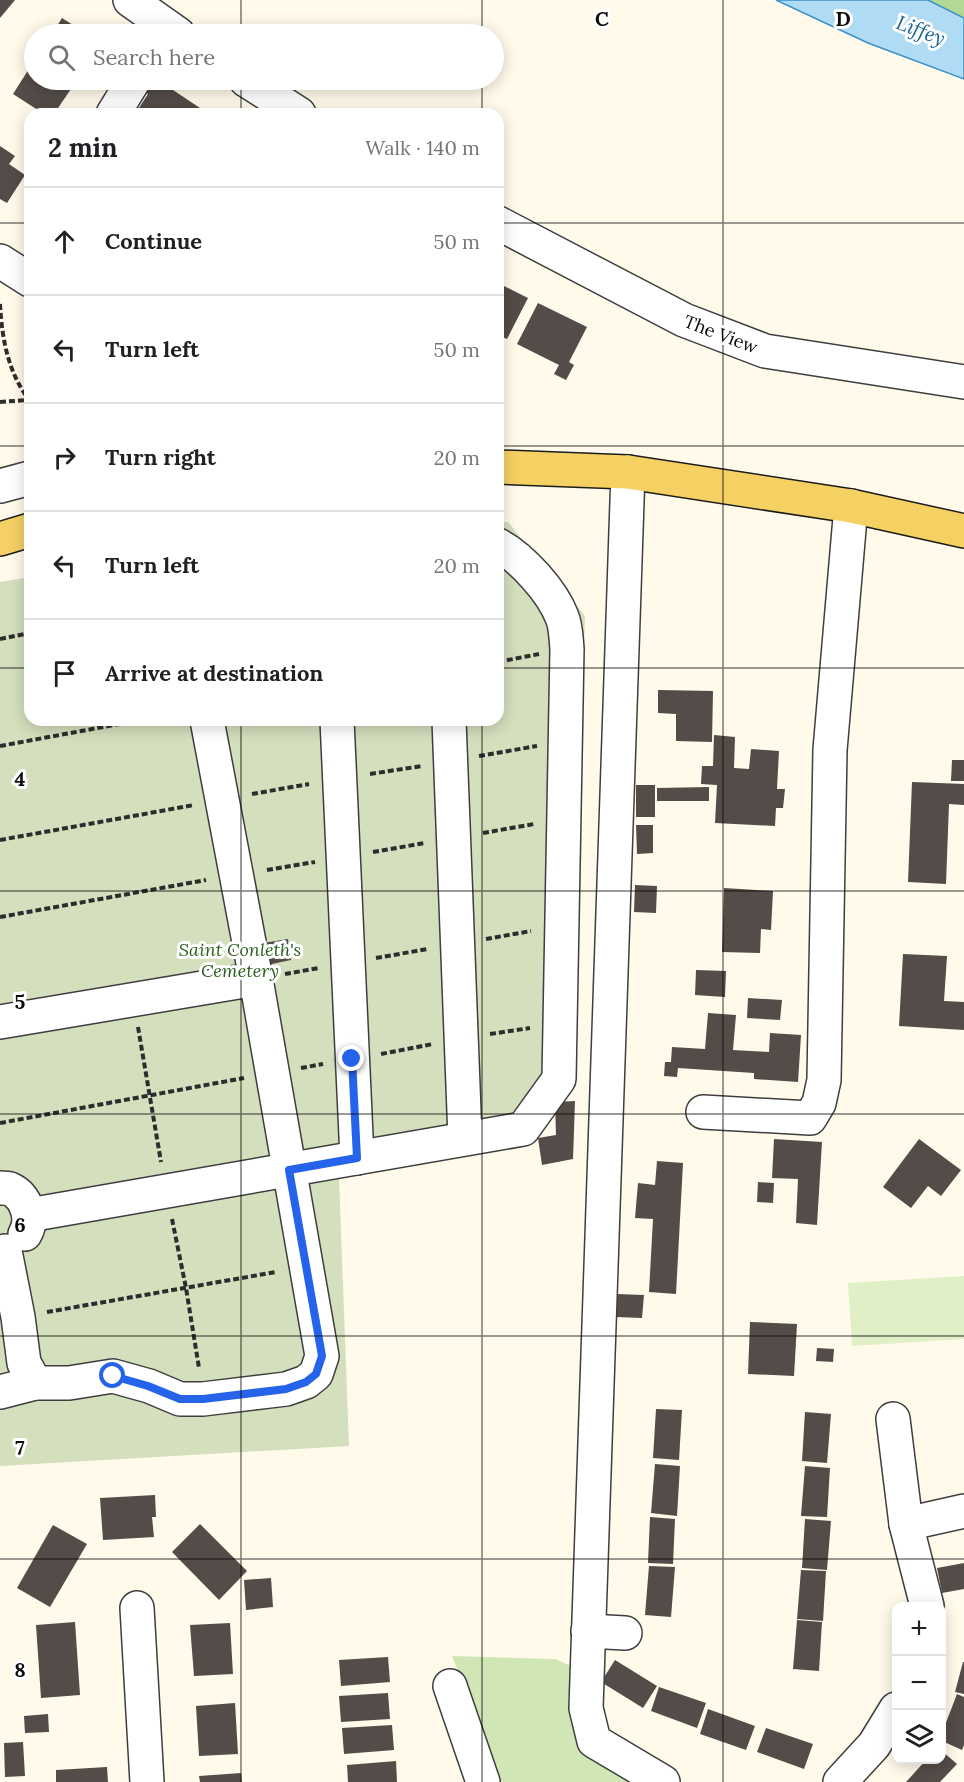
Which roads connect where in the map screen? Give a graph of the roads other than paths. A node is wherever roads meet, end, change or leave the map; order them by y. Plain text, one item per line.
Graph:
1 (130, 0) edge
2 (159, 24) edge
3 (128, 90) edge
4 (262, 90) edge
5 (117, 108) edge
6 (290, 108) edge
7 (504, 226) edge
8 (0, 261) edge
9 (24, 276) edge
10 (964, 382) edge
11 (504, 467) edge
12 (628, 472) junction
13 (24, 480) edge
14 (0, 486) edge
15 (851, 506) junction
16 (964, 531) edge
17 (24, 532) edge
18 (0, 539) edge
19 (504, 548) edge
20 (208, 726) edge
21 (337, 726) edge
22 (449, 726) edge
23 (256, 979) junction
24 (0, 1023) edge
25 (703, 1112) dead end
26 (465, 1138) junction
27 (357, 1158) junction
28 (289, 1170) junction
29 (0, 1188) edge
30 (29, 1215) junction
31 (2, 1251) edge
32 (35, 1383) junction
33 (0, 1392) edge
34 (893, 1419) dead end
35 (964, 1511) edge
36 (906, 1524) junction
37 (926, 1602) edge
38 (137, 1608) dead end
39 (588, 1631) junction
40 (625, 1633) dead end
41 (450, 1686) dead end
42 (896, 1710) edge
43 (147, 1782) edge
44 (483, 1782) edge
45 (663, 1782) edge
46 (840, 1782) edge

1 - 2 street
3 - 5 street
4 - 6 street
7 - 10 street, The View
8 - 9 street
11 - 12 main road
12 - 15 main road
12 - 39 street
13 - 14 street
15 - 16 main road
15 - 25 street
17 - 18 main road
19 - 26 street
20 - 23 street
21 - 27 street
22 - 26 street
23 - 24 street
23 - 28 street
26 - 27 street
27 - 28 street
28 - 30 street
28 - 32 street
29 - 30 street
30 - 31 street
31 - 32 street
32 - 33 street
34 - 36 street
35 - 36 street
36 - 37 street
38 - 43 street
39 - 40 street
39 - 45 street
41 - 44 street
42 - 46 street

